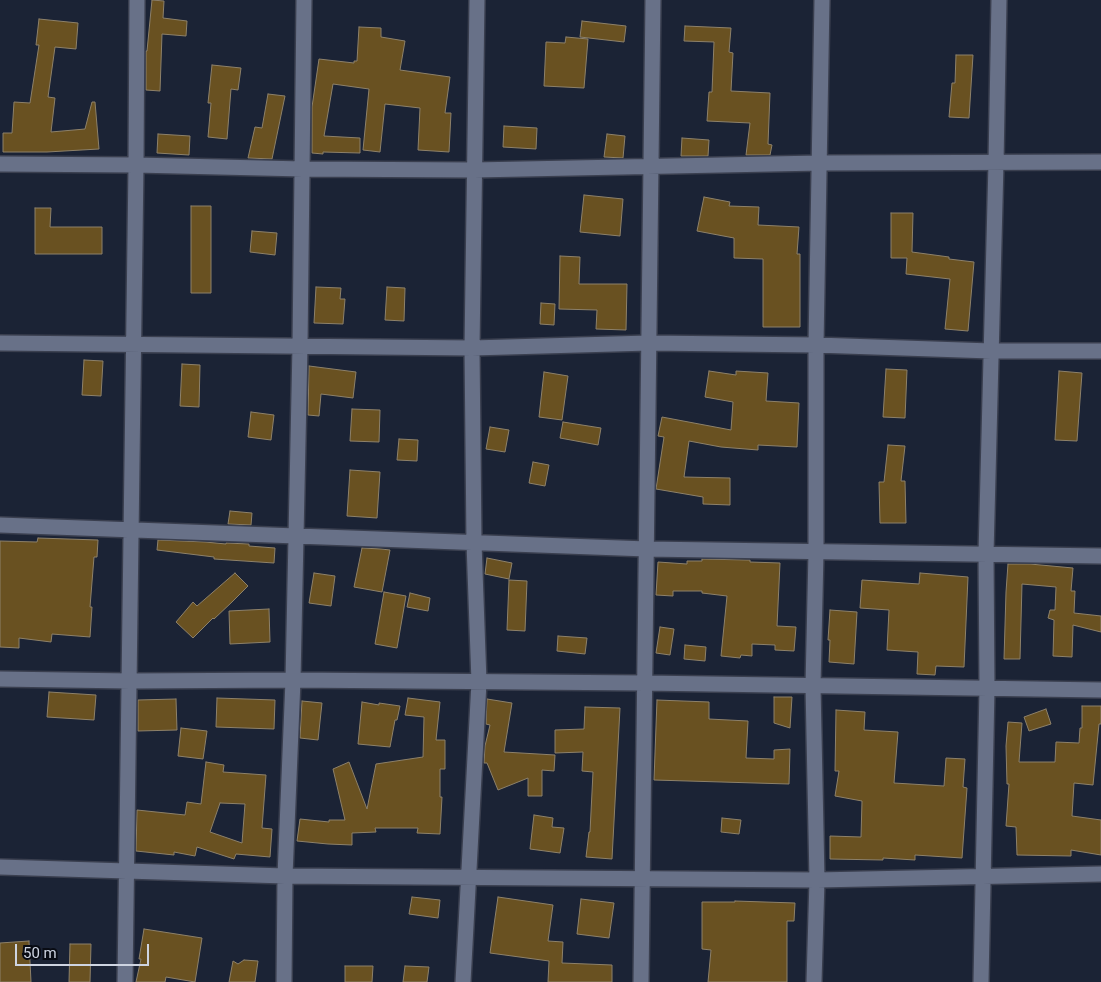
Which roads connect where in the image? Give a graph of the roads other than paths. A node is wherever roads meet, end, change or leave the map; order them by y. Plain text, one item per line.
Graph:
1 (137, 0) edge
2 (304, 0) edge
3 (477, 0) edge
4 (653, 0) edge
5 (822, 0) edge
6 (999, 0) edge
7 (1101, 162) edge
8 (820, 163) junction
9 (996, 163) junction
10 (0, 164) edge
11 (136, 164) junction
12 (651, 166) junction
13 (303, 169) junction
14 (474, 170) junction
15 (0, 343) edge
16 (649, 343) junction
17 (134, 345) junction
18 (816, 345) junction
19 (300, 346) junction
20 (472, 348) junction
21 (991, 351) junction
22 (1101, 351) edge
23 (0, 525) edge
24 (132, 529) junction
25 (296, 536) junction
26 (474, 543) junction
27 (647, 550) junction
28 (816, 552) junction
29 (986, 554) junction
30 (1101, 556) edge
31 (0, 680) edge
32 (293, 680) junction
33 (130, 681) junction
34 (479, 682) junction
35 (645, 683) junction
36 (813, 686) junction
37 (987, 688) junction
38 (1101, 690) edge
39 (0, 867) edge
40 (127, 871) junction
41 (1101, 874) edge
42 (285, 876) junction
43 (468, 877) junction
44 (983, 877) junction
45 (642, 879) junction
46 (817, 880) junction
47 (126, 982) edge
48 (284, 982) edge
49 (463, 982) edge
50 (641, 982) edge
51 (814, 982) edge
52 (981, 982) edge

1 - 11 street
2 - 13 street
3 - 14 street
4 - 12 street
5 - 8 street
6 - 9 street
7 - 9 street
8 - 9 street
8 - 12 street
8 - 18 street
9 - 21 street
10 - 11 street
11 - 13 street
11 - 17 street
12 - 14 street
12 - 16 street
13 - 14 street
13 - 19 street
14 - 20 street
15 - 17 street
16 - 18 street
16 - 20 street
16 - 27 street
17 - 19 street
17 - 24 street
18 - 21 street
18 - 28 street
19 - 20 street
19 - 25 street
20 - 26 street
21 - 22 street
21 - 29 street
23 - 24 street
24 - 25 street
24 - 33 street
25 - 26 street
25 - 32 street
26 - 27 street
26 - 34 street
27 - 28 street
27 - 35 street
28 - 29 street
28 - 36 street
29 - 30 street
29 - 37 street
31 - 33 street
32 - 33 street
32 - 34 street
32 - 42 street
33 - 40 street
34 - 35 street
34 - 43 street
35 - 36 street
35 - 45 street
36 - 37 street
36 - 46 street
37 - 38 street
37 - 44 street
39 - 40 street
40 - 42 street
40 - 47 street
41 - 44 street
42 - 43 street
42 - 48 street
43 - 45 street
43 - 49 street
44 - 46 street
44 - 52 street
45 - 46 street
45 - 50 street
46 - 51 street

